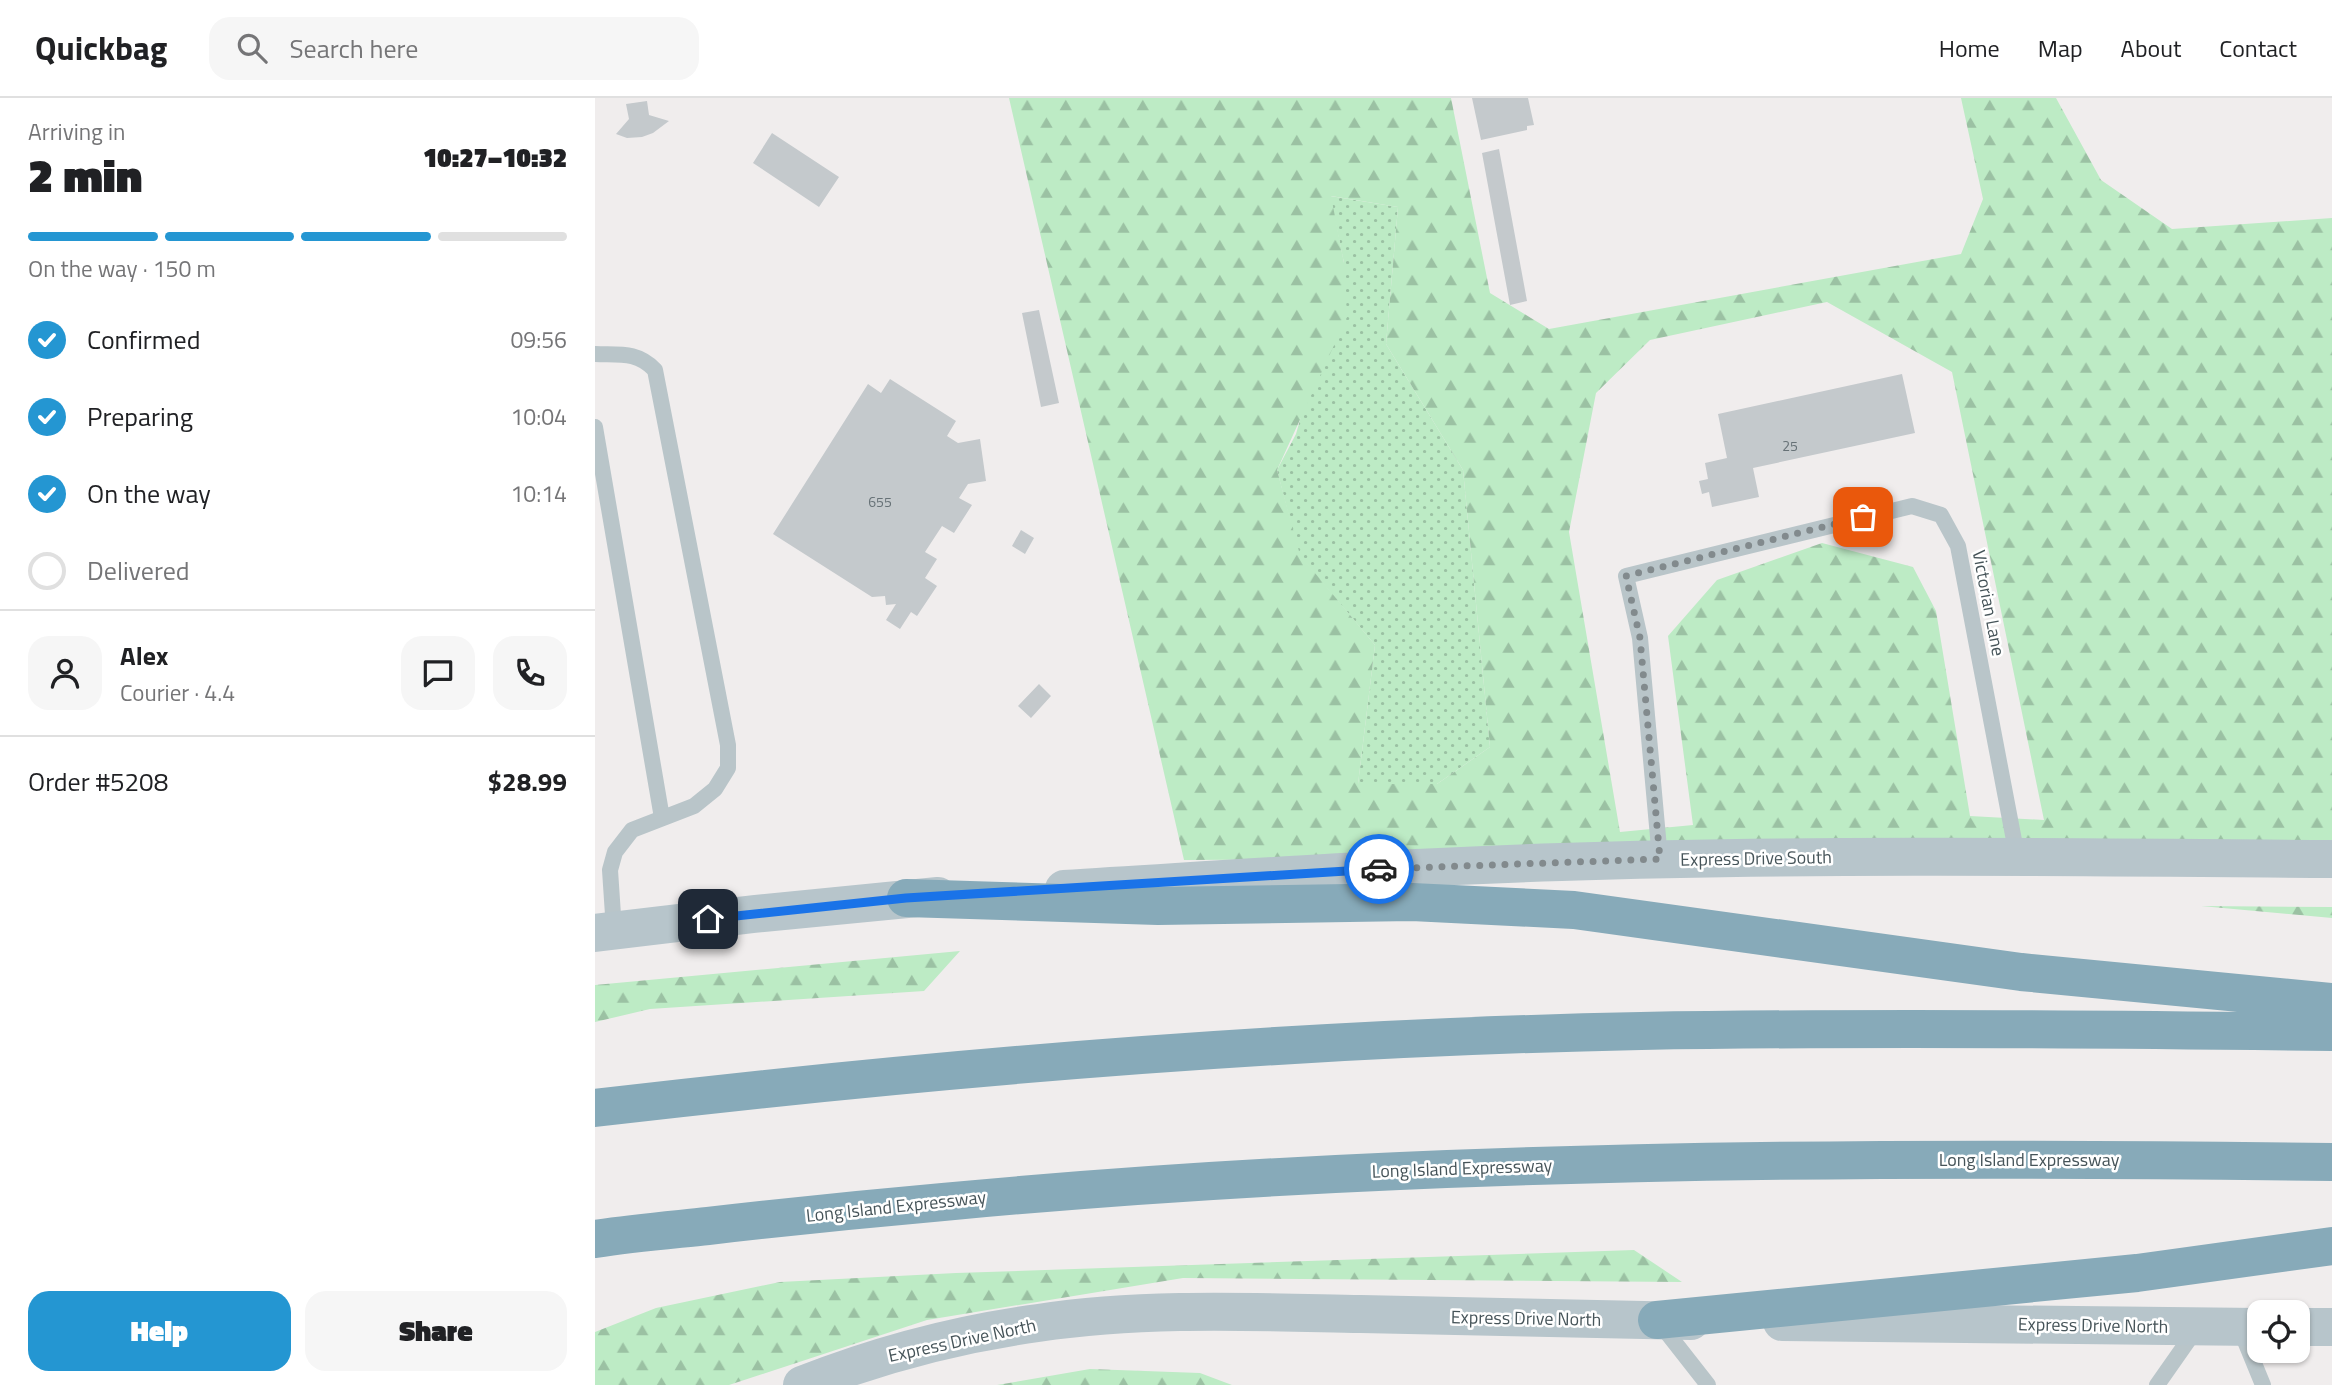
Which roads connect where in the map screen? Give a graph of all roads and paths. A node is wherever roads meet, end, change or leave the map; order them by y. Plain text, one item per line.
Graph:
1 (595, 354) edge
2 (595, 427) edge
3 (662, 818) junction
4 (2017, 856) junction
5 (1660, 859) junction
6 (2332, 859) edge
7 (906, 898) junction
8 (605, 931) edge
9 (2332, 1002) edge
10 (2332, 1032) edge
11 (595, 1108) edge
12 (2332, 1162) edge
13 (595, 1239) edge
14 (2332, 1246) edge
15 (1657, 1320) junction
16 (2199, 1326) junction
17 (2247, 1327) edge
18 (2310, 1327) edge
19 (2332, 1327) edge
20 (2258, 1363) edge
21 (802, 1385) edge
22 (1708, 1385) edge
23 (2157, 1385) edge
24 (2263, 1385) edge

1 - 3 lane
2 - 3 lane
3 - 8 lane
4 - 5 main road, Express Drive South
4 - 5 lane, Victorian Lane
4 - 6 main road, Express Drive South
5 - 7 main road, Express Drive South
7 - 8 main road, Express Drive South
7 - 9 highway
10 - 11 highway
12 - 13 highway, Long Island Expressway
14 - 15 highway
15 - 16 main road, Express Drive North
15 - 21 main road, Express Drive North
15 - 22 lane
16 - 17 main road, Express Drive North
16 - 23 lane
18 - 19 main road
20 - 24 lane

